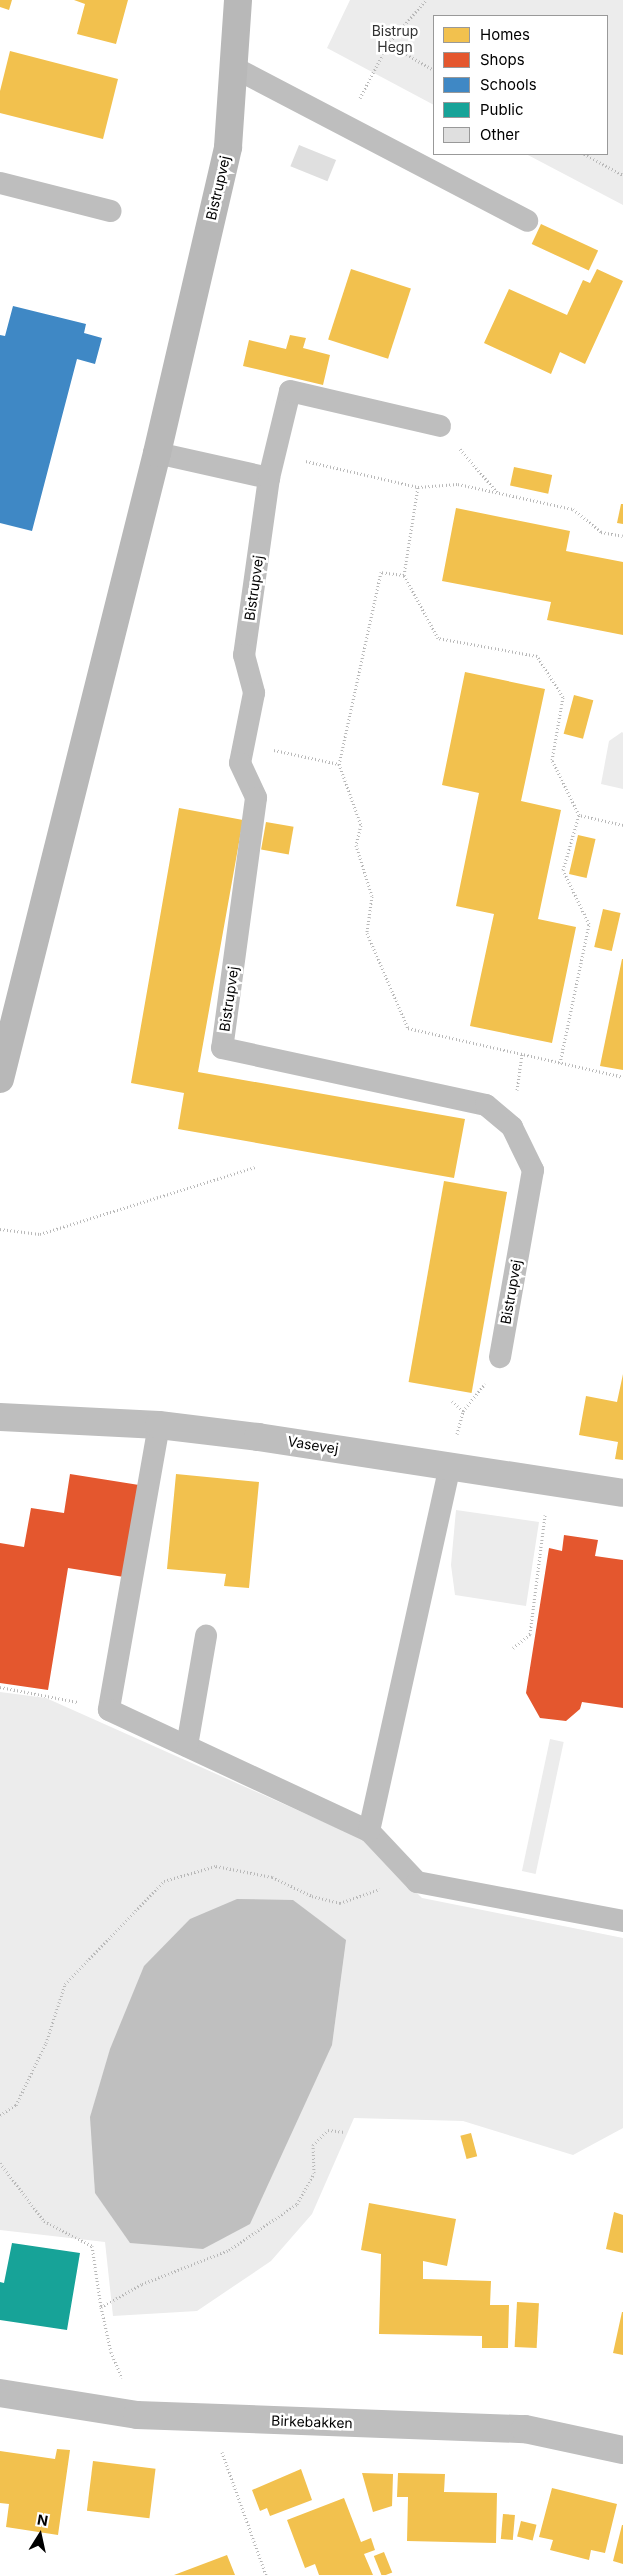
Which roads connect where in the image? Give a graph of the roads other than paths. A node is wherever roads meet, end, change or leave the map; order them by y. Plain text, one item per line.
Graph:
1 (238, 0) edge
2 (233, 67) junction
3 (0, 182) edge
4 (111, 211) dead end
5 (527, 220) dead end
6 (440, 426) road end
7 (157, 453) junction
8 (270, 478) junction
9 (0, 1079) edge
10 (500, 1357) dead end
11 (0, 1417) edge
12 (159, 1425) junction
13 (450, 1466) junction
14 (623, 1493) edge
15 (206, 1636) dead end
16 (186, 1746) junction
17 (369, 1831) junction
18 (623, 1920) edge
19 (0, 2392) edge
20 (623, 2450) edge

1 - 2 main road, Bistrupvej
2 - 5 lane
2 - 7 main road, Bistrupvej
3 - 4 lane
6 - 8 lane, Bistrupvej
7 - 8 lane
7 - 9 main road, Bistrupvej
8 - 10 lane, Bistrupvej
11 - 12 street, Vasevej
12 - 13 street, Vasevej
12 - 16 lane
13 - 14 street, Vasevej
13 - 17 lane
15 - 16 lane
16 - 17 lane
17 - 18 lane
19 - 20 street, Birkebakken

